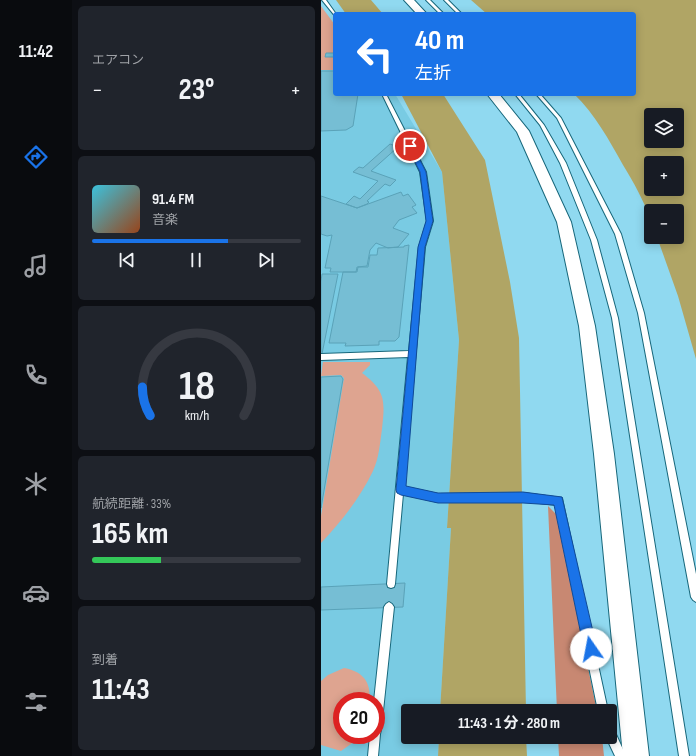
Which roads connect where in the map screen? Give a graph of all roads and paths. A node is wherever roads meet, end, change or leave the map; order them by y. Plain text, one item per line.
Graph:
1 (324, 0) edge
2 (409, 0) edge
3 (428, 0) edge
4 (445, 0) edge
5 (333, 12) edge
6 (420, 12) edge
7 (440, 12) edge
8 (458, 12) edge
9 (385, 96) edge
10 (495, 96) edge
11 (519, 96) edge
12 (540, 96) edge
13 (413, 354) junction
14 (321, 357) edge
15 (401, 490) junction
16 (391, 584) dead end
17 (696, 597) edge
18 (389, 607) dead end
19 (380, 692) edge
20 (602, 704) edge
21 (374, 744) edge
22 (615, 744) edge
23 (373, 756) edge
24 (621, 756) edge
25 (635, 756) edge
26 (684, 756) edge

1 - 5 lane
2 - 6 street
3 - 7 lane
4 - 8 lane
9 - 13 lane
10 - 25 street
11 - 26 lane
12 - 17 lane
13 - 14 lane
13 - 15 lane
15 - 16 lane
15 - 20 lane
18 - 19 lane
21 - 23 lane
22 - 24 lane

